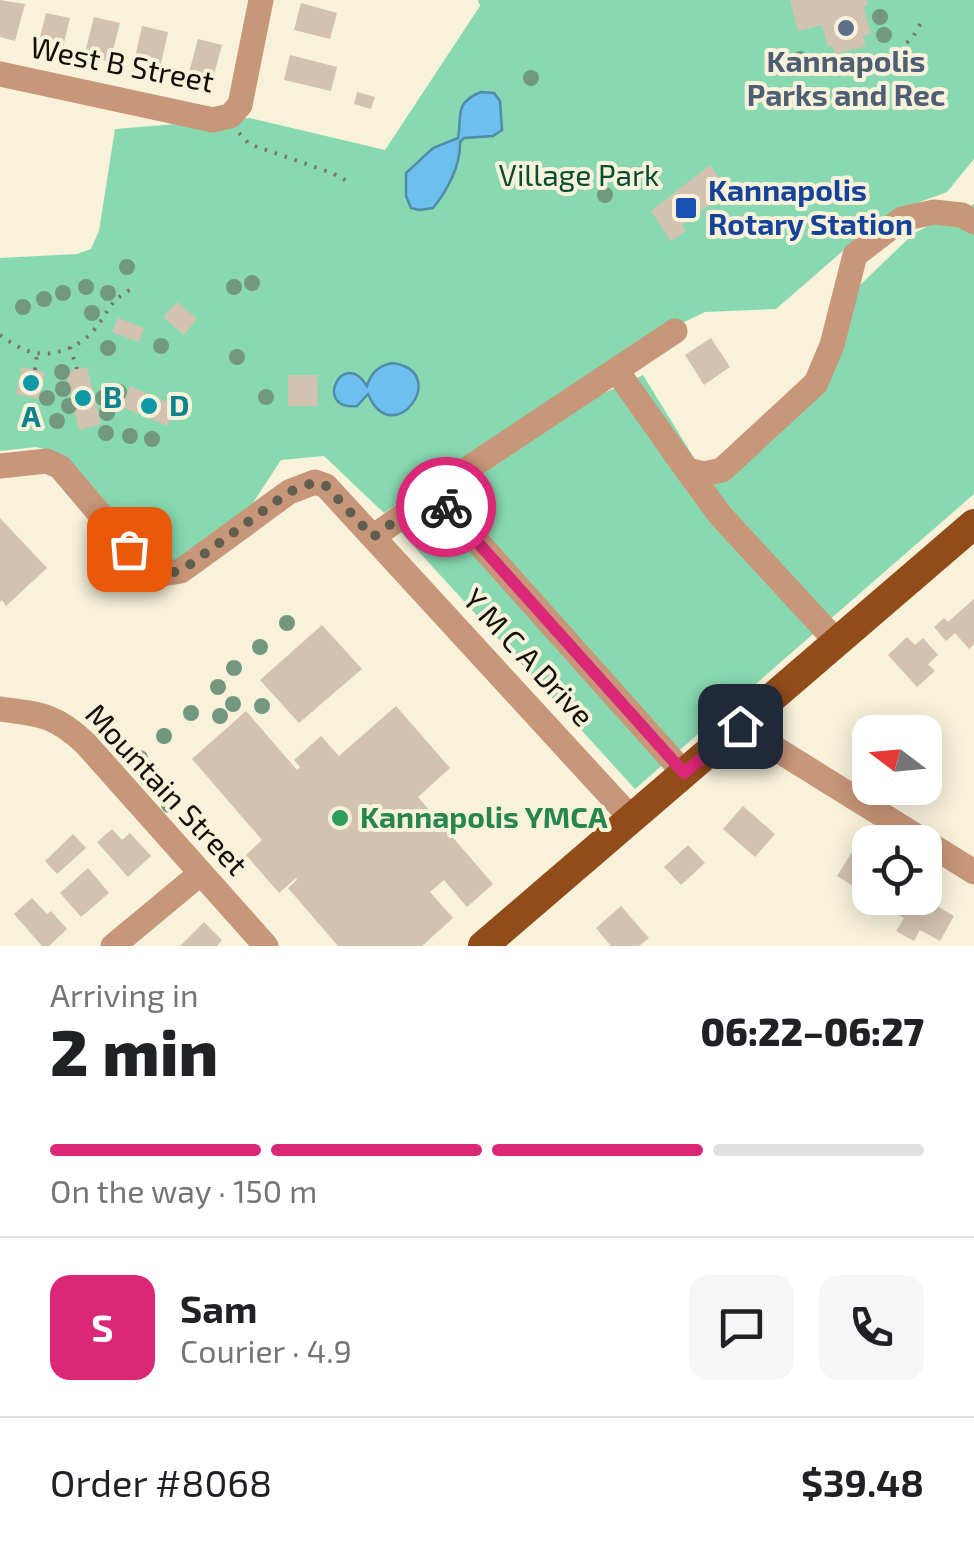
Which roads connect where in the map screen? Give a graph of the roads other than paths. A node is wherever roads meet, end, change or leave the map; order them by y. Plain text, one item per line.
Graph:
1 (260, 0) edge
2 (0, 74) edge
3 (974, 222) edge
4 (675, 332) dead end
5 (617, 371) junction
6 (0, 466) edge
7 (686, 470) junction
8 (434, 493) junction
9 (974, 524) edge
10 (373, 537) junction
11 (837, 642) junction
12 (0, 709) edge
13 (740, 726) junction
14 (684, 773) junction
15 (631, 818) junction
16 (974, 872) edge
17 (202, 873) junction
18 (112, 946) edge
19 (266, 946) edge
20 (482, 946) edge

1 - 2 street, West B Street
3 - 7 street
4 - 5 street
5 - 7 street
5 - 8 street
6 - 10 street, Y M C A Drive
7 - 11 street
8 - 10 street
8 - 14 street
9 - 11 main road
10 - 15 street, Y M C A Drive
11 - 13 main road
12 - 17 street, Mountain Street
13 - 14 main road
13 - 16 street
14 - 15 main road
15 - 20 main road
17 - 18 street
17 - 19 street, Mountain Street

